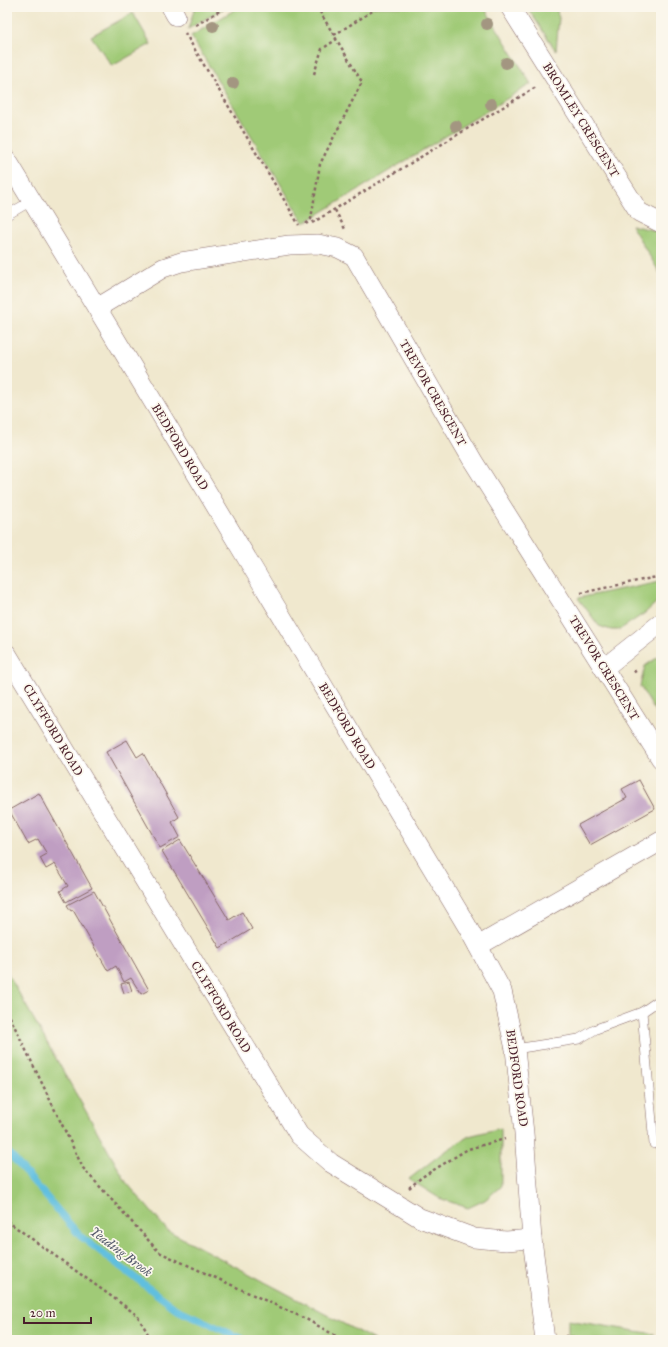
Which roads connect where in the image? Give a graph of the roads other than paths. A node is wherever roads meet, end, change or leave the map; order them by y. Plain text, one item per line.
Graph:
1 (510, 7) edge
2 (7, 160) edge
3 (31, 201) junction
4 (7, 215) edge
5 (661, 224) edge
6 (97, 308) junction
7 (661, 623) edge
8 (7, 654) edge
9 (604, 668) junction
10 (661, 759) edge
11 (661, 841) edge
12 (478, 946) junction
13 (661, 999) edge
14 (642, 1012) junction
15 (515, 1049) junction
16 (654, 1144) dead end
17 (532, 1239) junction
18 (544, 1339) edge

1 - 5 street, BROMLEY CRESCENT
2 - 3 street, BEDFORD ROAD
3 - 4 lane
3 - 6 street, BEDFORD ROAD
6 - 9 street, TREVOR CRESCENT
6 - 12 street, BEDFORD ROAD
7 - 9 street
8 - 17 street, CLYFFORD ROAD
9 - 10 street, TREVOR CRESCENT
11 - 12 street
12 - 15 street, BEDFORD ROAD
13 - 14 lane
14 - 15 lane
14 - 16 lane
15 - 17 street, BEDFORD ROAD
17 - 18 street, BEDFORD ROAD

